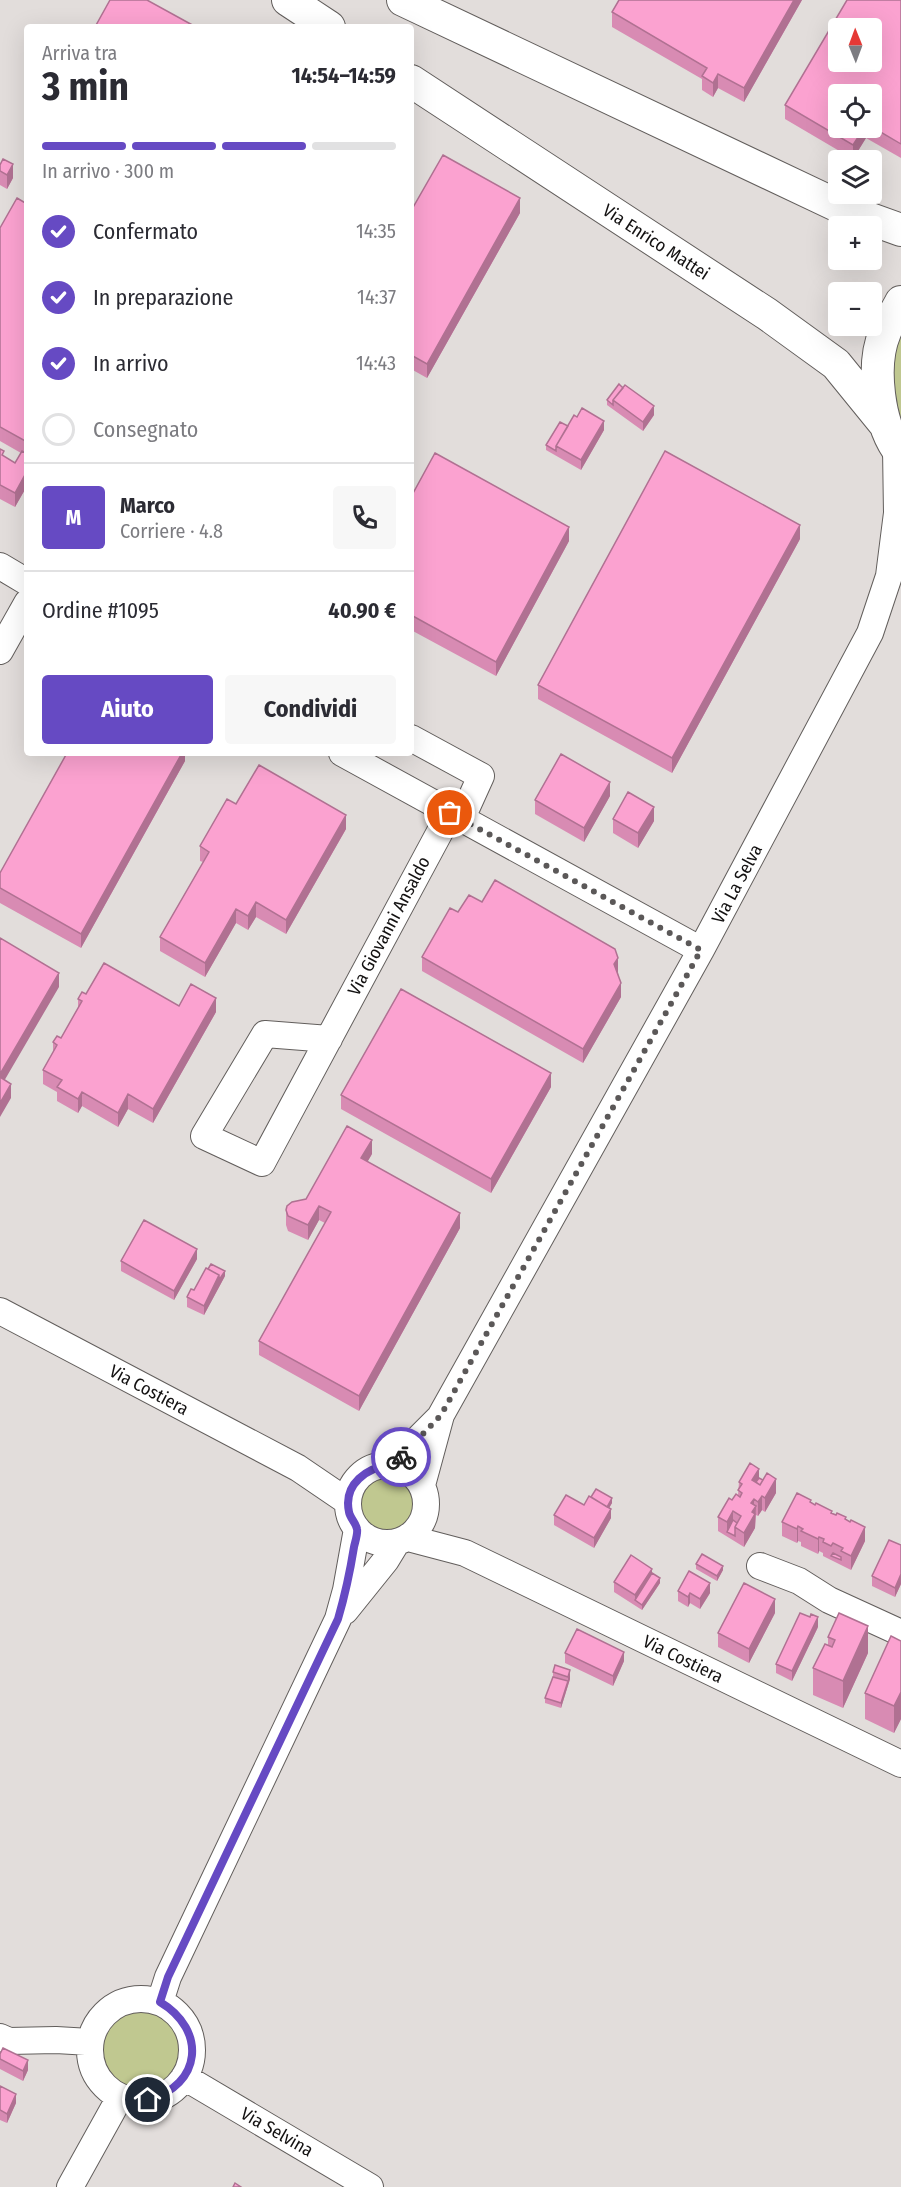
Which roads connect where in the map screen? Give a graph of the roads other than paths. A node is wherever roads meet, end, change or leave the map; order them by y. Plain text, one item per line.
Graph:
1 (288, 0) edge
2 (403, 0) edge
3 (324, 24) edge
4 (414, 83) edge
5 (901, 230) edge
6 (901, 303) edge
7 (894, 442) edge
8 (0, 566) edge
9 (24, 580) edge
10 (901, 600) edge
11 (24, 608) edge
12 (870, 633) junction
13 (0, 651) edge
14 (414, 740) edge
15 (347, 756) edge
16 (456, 816) junction
17 (701, 950) junction
18 (328, 1039) junction
19 (0, 1311) edge
20 (441, 1415) junction
21 (392, 1465) junction
22 (298, 1468) junction
23 (360, 1477) junction
24 (422, 1485) junction
25 (348, 1502) junction
26 (425, 1516) junction
27 (357, 1529) junction
28 (402, 1540) junction
29 (465, 1553) junction
30 (760, 1566) dead end
31 (338, 1619) junction
32 (901, 1633) edge
33 (901, 1764) edge
34 (160, 2002) junction
35 (0, 2037) edge
36 (90, 2042) junction
37 (184, 2077) junction
38 (120, 2097) junction
39 (70, 2187) edge
40 (370, 2187) edge

1 - 3 main road
2 - 5 main road
4 - 7 main road, Via Enrico Mattei
6 - 7 main road
7 - 12 street, Via La Selva
8 - 9 street
10 - 12 street, Via La Selva
11 - 13 street
12 - 17 street, Via La Selva
14 - 16 street, Via Giovanni Ansaldo
15 - 16 street
16 - 17 street
16 - 18 street, Via Giovanni Ansaldo
17 - 20 street, Via La Selva
18 - 18 street, Via Giovanni Ansaldo
19 - 22 street, Via Costiera
20 - 21 street, Via La Selva
20 - 24 street, Via La Selva
21 - 23 street
21 - 24 street
22 - 23 street, Via Costiera
22 - 25 street, Via Costiera
23 - 25 street
24 - 26 street
25 - 27 street
26 - 28 street
26 - 29 street, Via Costiera
27 - 28 street
27 - 31 street
28 - 29 street, Via Costiera
28 - 31 street
29 - 33 street, Via Costiera
30 - 32 street
31 - 34 street
34 - 36 street
34 - 37 street
35 - 36 street
36 - 38 street
37 - 38 street
37 - 40 street, Via Selvina
38 - 39 street

